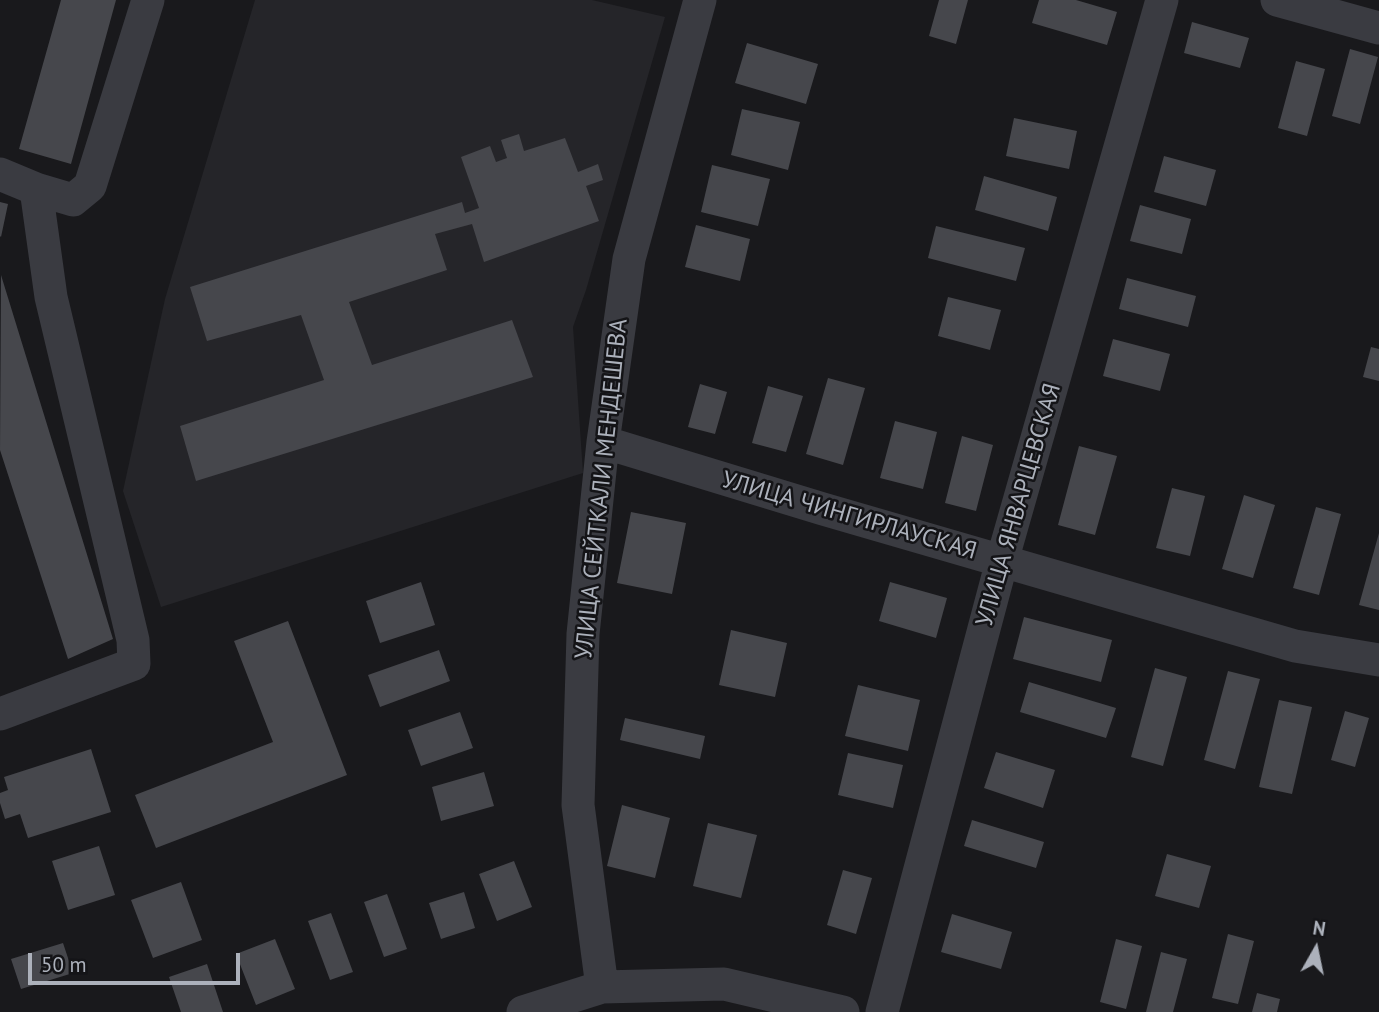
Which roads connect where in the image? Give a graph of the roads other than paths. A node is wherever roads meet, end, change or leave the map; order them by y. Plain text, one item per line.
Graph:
1 (148, 0) edge
2 (700, 0) edge
3 (1162, 0) edge
4 (1278, 0) edge
5 (1379, 28) edge
6 (0, 174) edge
7 (36, 189) junction
8 (603, 442) junction
9 (1002, 561) junction
10 (1379, 660) edge
11 (0, 714) edge
12 (602, 987) junction
13 (523, 1012) edge
14 (842, 1012) edge
15 (883, 1012) edge

1 - 7 street
2 - 8 street, УЛИЦА СЕЙТКАЛИ МЕНДЕШЕВА
3 - 9 street, УЛИЦА ЯНВАРЦЕВСКАЯ
4 - 5 street
6 - 7 street
7 - 11 street
8 - 9 street, УЛИЦА ЧИНГИРЛАУСКАЯ
8 - 12 street, УЛИЦА СЕЙТКАЛИ МЕНДЕШЕВА
9 - 10 street, УЛИЦА ЧИНГИРЛАУСКАЯ
9 - 15 street, УЛИЦА ЯНВАРЦЕВСКАЯ
12 - 13 street
12 - 14 street

